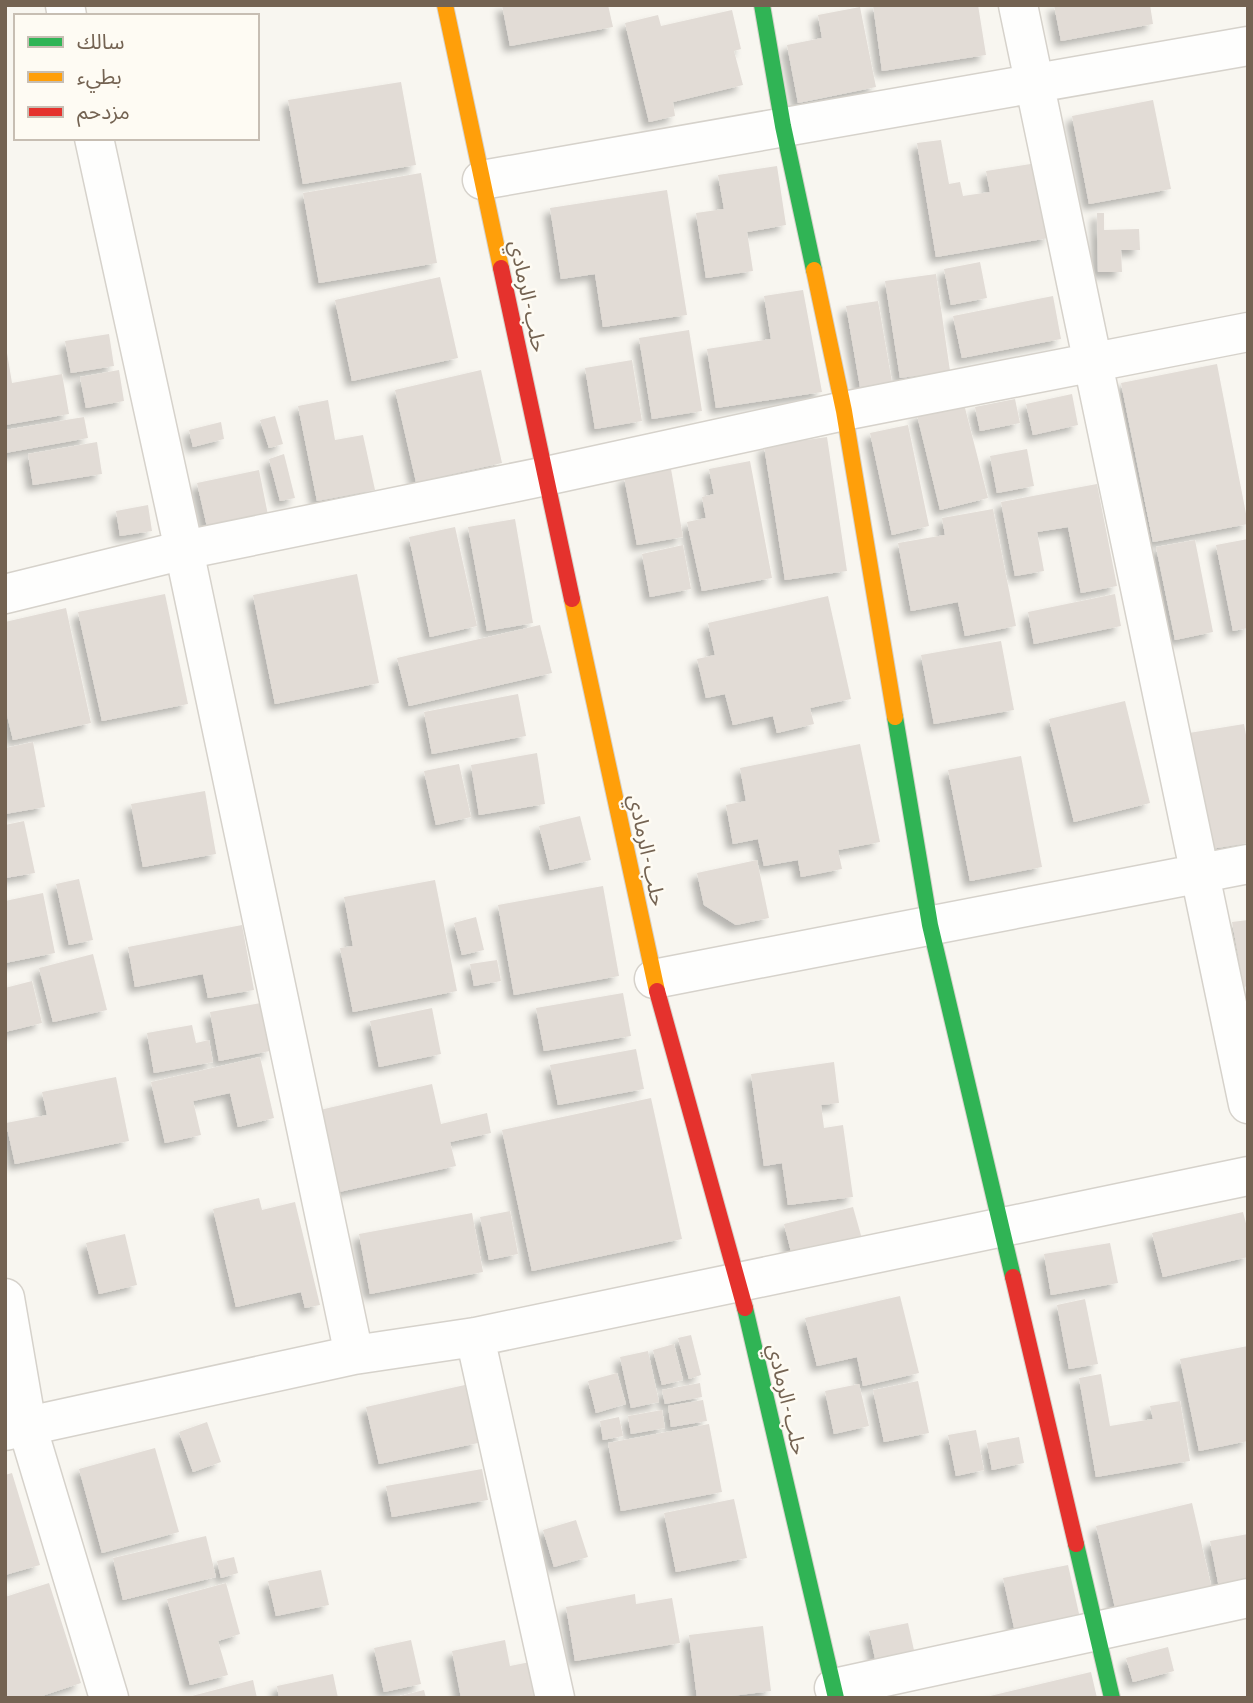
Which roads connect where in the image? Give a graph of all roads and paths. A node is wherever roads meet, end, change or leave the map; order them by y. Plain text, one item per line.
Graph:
1 (445, 5) edge
2 (762, 5) edge
3 (1018, 5) edge
4 (1248, 47) edge
5 (1035, 83) junction
6 (783, 126) junction
7 (94, 140) edge
8 (482, 180) junction
9 (1248, 332) edge
10 (1093, 363) junction
11 (844, 411) junction
12 (546, 476) junction
13 (184, 550) junction
14 (5, 594) edge
15 (1248, 864) edge
16 (1199, 873) junction
17 (930, 925) junction
18 (654, 979) junction
19 (1248, 1104) edge
20 (1248, 1176) edge
21 (1001, 1228) junction
22 (739, 1281) junction
23 (5, 1298) edge
24 (475, 1337) junction
25 (354, 1355) junction
26 (16, 1428) edge
27 (1248, 1598) edge
28 (1096, 1632) junction
29 (835, 1693) edge
30 (102, 1696) edge
31 (555, 1698) edge
32 (1112, 1698) edge

1 - 8 main road, حلب - الرمادي
2 - 6 main road
3 - 5 street
4 - 5 street
5 - 6 street
5 - 10 street
6 - 8 street
6 - 11 main road
7 - 13 street
8 - 12 main road, حلب - الرمادي
9 - 10 street
10 - 11 street
10 - 16 street
11 - 12 street
11 - 17 main road
12 - 13 street
12 - 18 main road, حلب - الرمادي
13 - 14 street
13 - 25 street
15 - 16 street
16 - 17 street
16 - 19 street
17 - 18 street
17 - 21 main road
18 - 22 main road, حلب - الرمادي
20 - 21 street
21 - 22 street
21 - 28 main road
22 - 24 street
22 - 29 main road, حلب - الرمادي
23 - 26 street
24 - 25 street
24 - 31 street
25 - 26 street
26 - 30 street
27 - 28 street
28 - 29 street
28 - 32 main road

